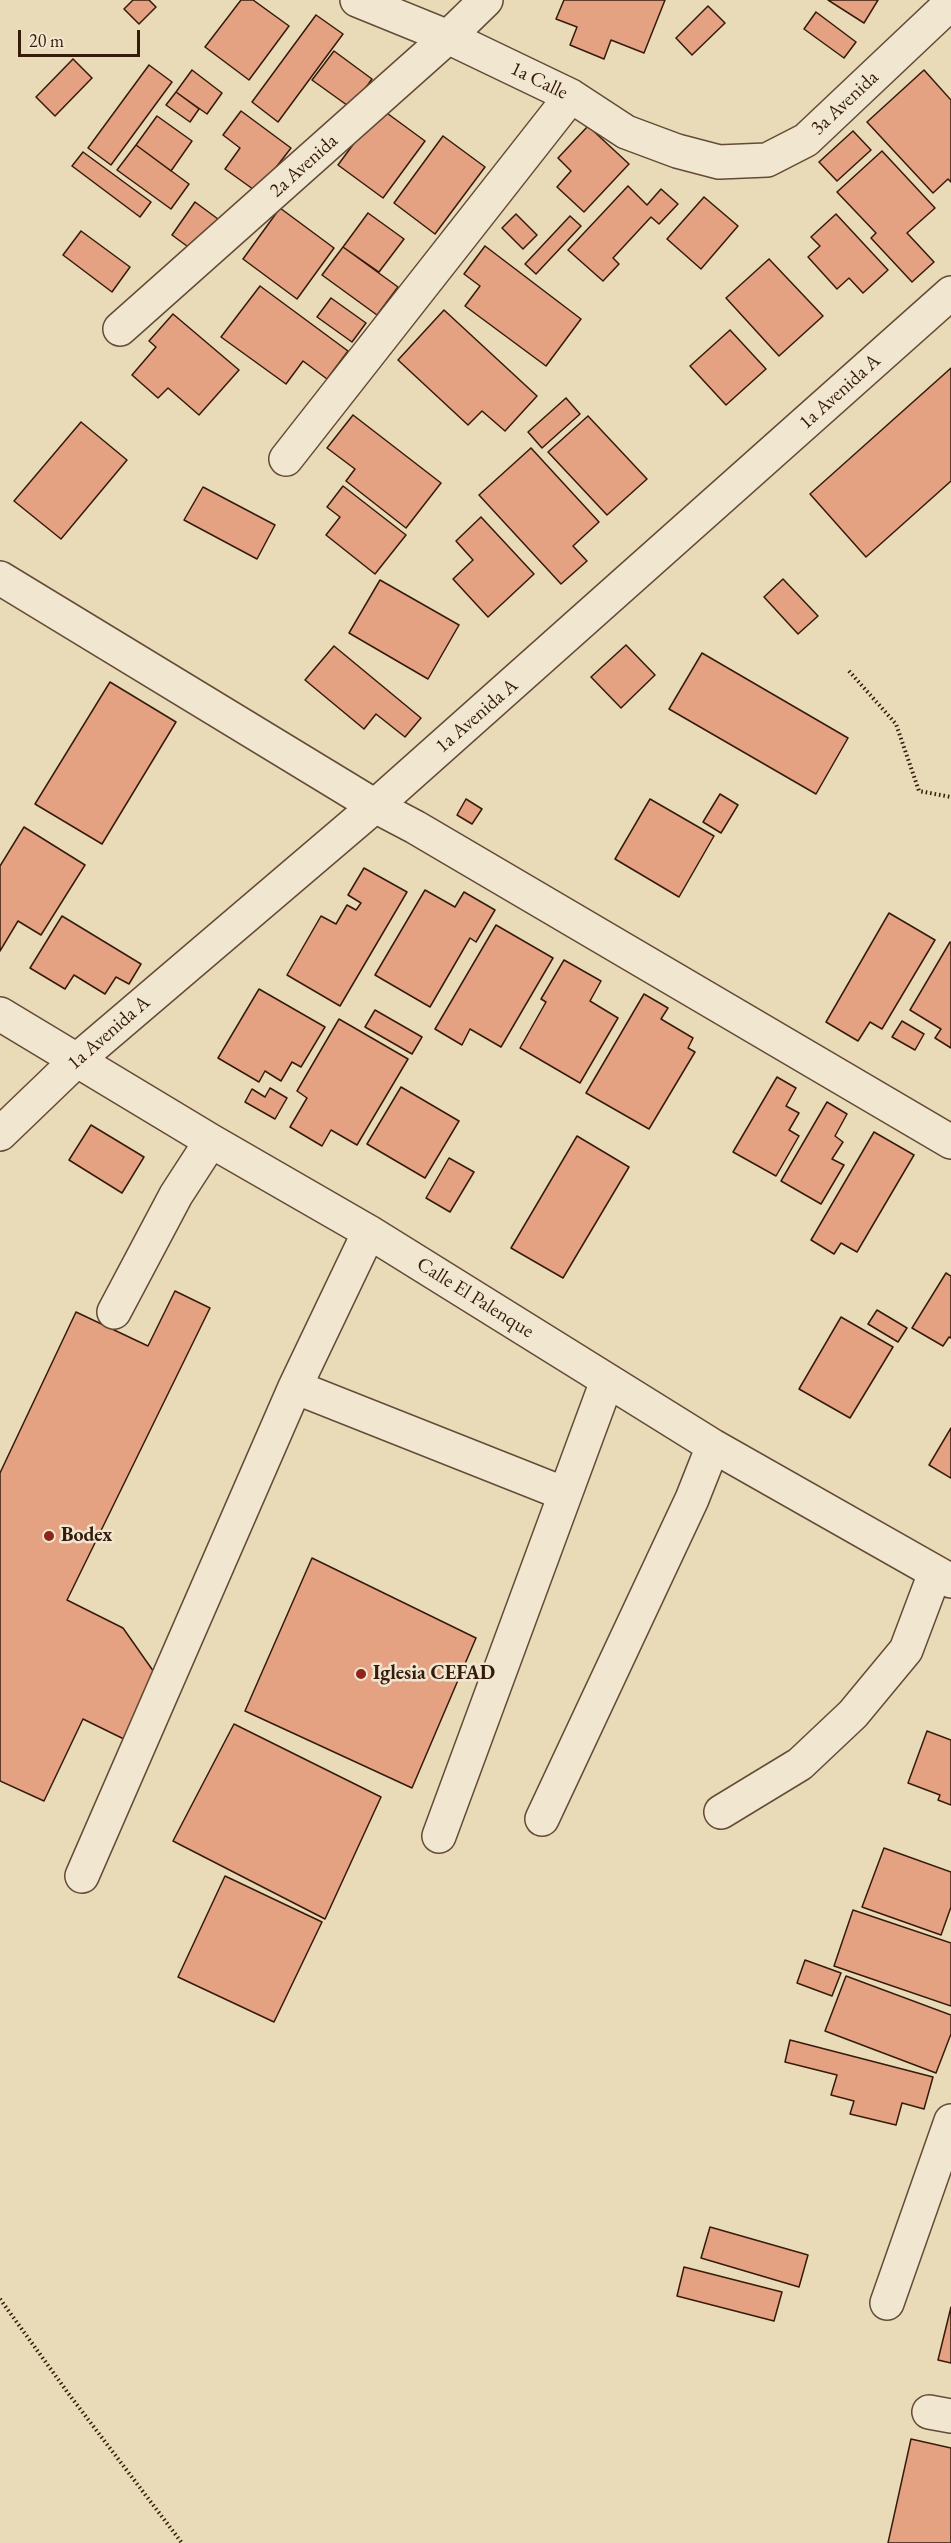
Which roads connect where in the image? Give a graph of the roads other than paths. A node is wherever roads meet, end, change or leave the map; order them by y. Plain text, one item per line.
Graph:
1 (357, 0) edge
2 (486, 0) edge
3 (951, 3) edge
4 (448, 37) junction
5 (571, 96) junction
6 (719, 162) joint
7 (951, 293) edge
8 (120, 329) dead end
9 (286, 459) dead end
10 (0, 578) edge
11 (375, 806) junction
12 (0, 1014) edge
13 (78, 1060) junction
14 (0, 1134) edge
15 (211, 1141) junction
16 (951, 1142) edge
17 (369, 1232) junction
18 (114, 1312) dead end
19 (607, 1381) junction
20 (295, 1387) junction
21 (713, 1446) junction
22 (565, 1494) junction
23 (943, 1577) edge
24 (721, 1812) dead end
25 (543, 1819) dead end
26 (439, 1836) dead end
27 (82, 1876) dead end
28 (951, 2121) edge
29 (886, 2303) dead end

1 - 4 street, 1a Calle
2 - 4 street, 2a Avenida
3 - 6 street, 3a Avenida
4 - 5 street, 1a Calle
4 - 8 street, 2a Avenida
5 - 6 street, 1a Calle
5 - 9 street
7 - 11 street, 1a Avenida A
10 - 11 street
11 - 13 street, 1a Avenida A
11 - 16 street
12 - 13 street, Calle El Palenque
13 - 14 street, 1a Avenida A
13 - 15 street, Calle El Palenque
15 - 17 street, Calle El Palenque
15 - 18 street
17 - 19 street, Calle El Palenque
17 - 20 street
19 - 21 street, Calle El Palenque
19 - 22 street
20 - 22 street
20 - 27 street
21 - 23 street, Calle El Palenque
21 - 25 street
22 - 26 street
23 - 24 street
28 - 29 street

